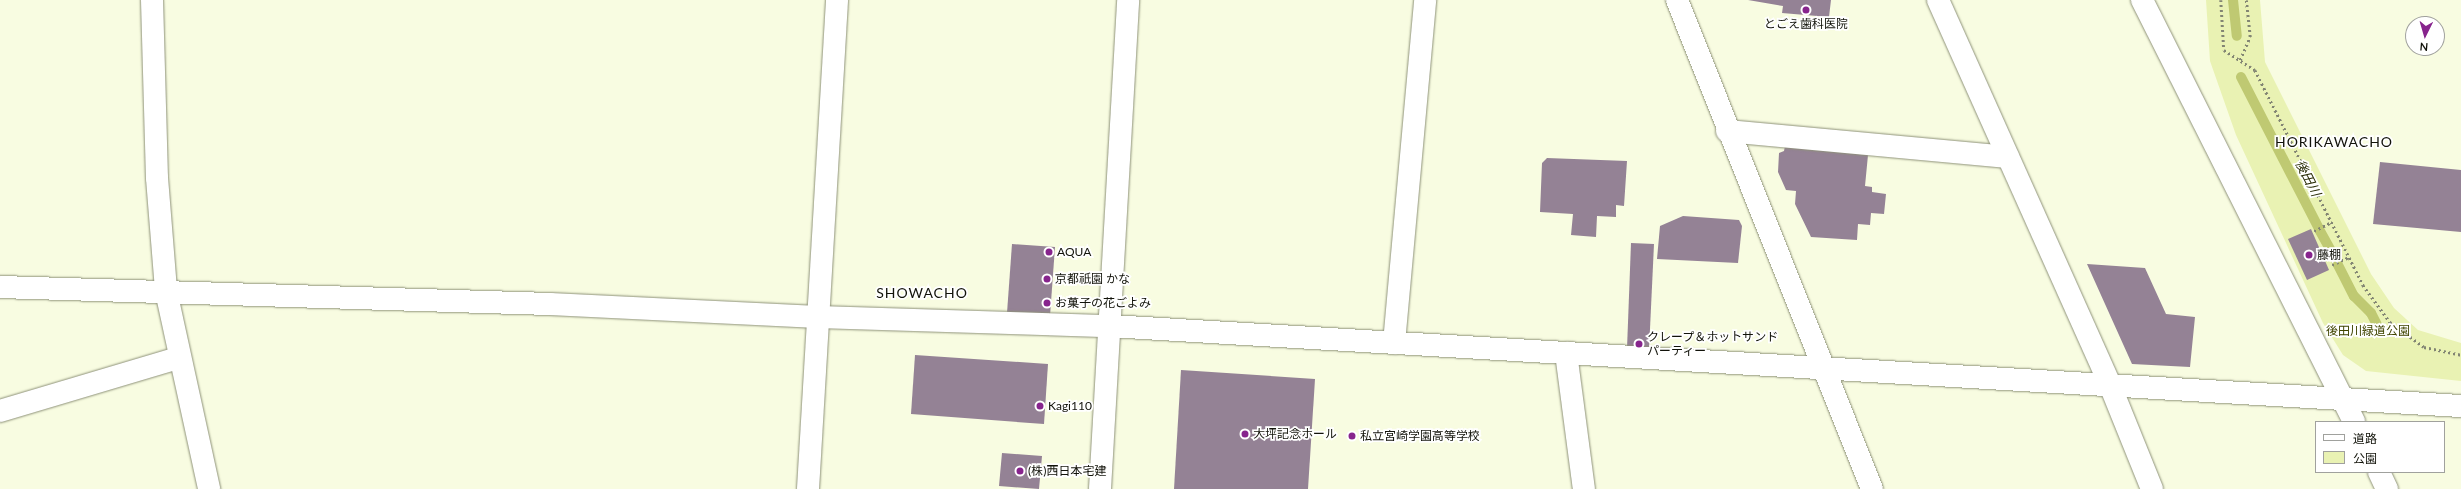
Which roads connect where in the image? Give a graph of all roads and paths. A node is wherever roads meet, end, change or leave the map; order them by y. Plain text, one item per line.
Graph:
1 (152, 0) edge
2 (837, 0) edge
3 (1128, 0) edge
4 (1425, 0) edge
5 (1677, 0) edge
6 (1938, 0) edge
7 (2142, 0) edge
8 (2221, 0) edge
9 (2246, 0) edge
10 (2240, 60) junction
11 (1727, 131) junction
12 (2008, 157) junction
13 (2332, 222) junction
14 (2314, 231) dead end
15 (2349, 257) junction
16 (2332, 265) dead end
17 (0, 287) edge
18 (166, 291) junction
19 (818, 318) junction
20 (1110, 326) junction
21 (1394, 343) junction
22 (1566, 353) junction
23 (2461, 355) edge
24 (178, 358) junction
25 (1821, 368) junction
26 (2110, 385) junction
27 (2342, 398) junction
28 (2461, 406) edge
29 (0, 411) edge
30 (2354, 421) edge
31 (2379, 473) edge
32 (209, 489) edge
33 (808, 489) edge
34 (1100, 489) edge
35 (1584, 489) edge
36 (1872, 489) edge
37 (2152, 489) edge
38 (2387, 489) edge

1 - 18 street
2 - 19 street
3 - 20 street
4 - 21 street
5 - 11 street
6 - 12 street
7 - 27 street
8 - 10 path
9 - 10 path
10 - 13 path
11 - 12 street
11 - 25 street
12 - 26 street
13 - 14 path
13 - 15 path
15 - 16 path
15 - 23 path
17 - 18 street
18 - 19 street
18 - 24 street
19 - 20 street
19 - 33 street
20 - 21 street
20 - 34 street
21 - 22 street
22 - 25 street
22 - 35 street
24 - 29 street
24 - 32 street
25 - 26 street
25 - 36 street
26 - 27 street
26 - 37 street
27 - 28 street
27 - 30 street
31 - 38 street

